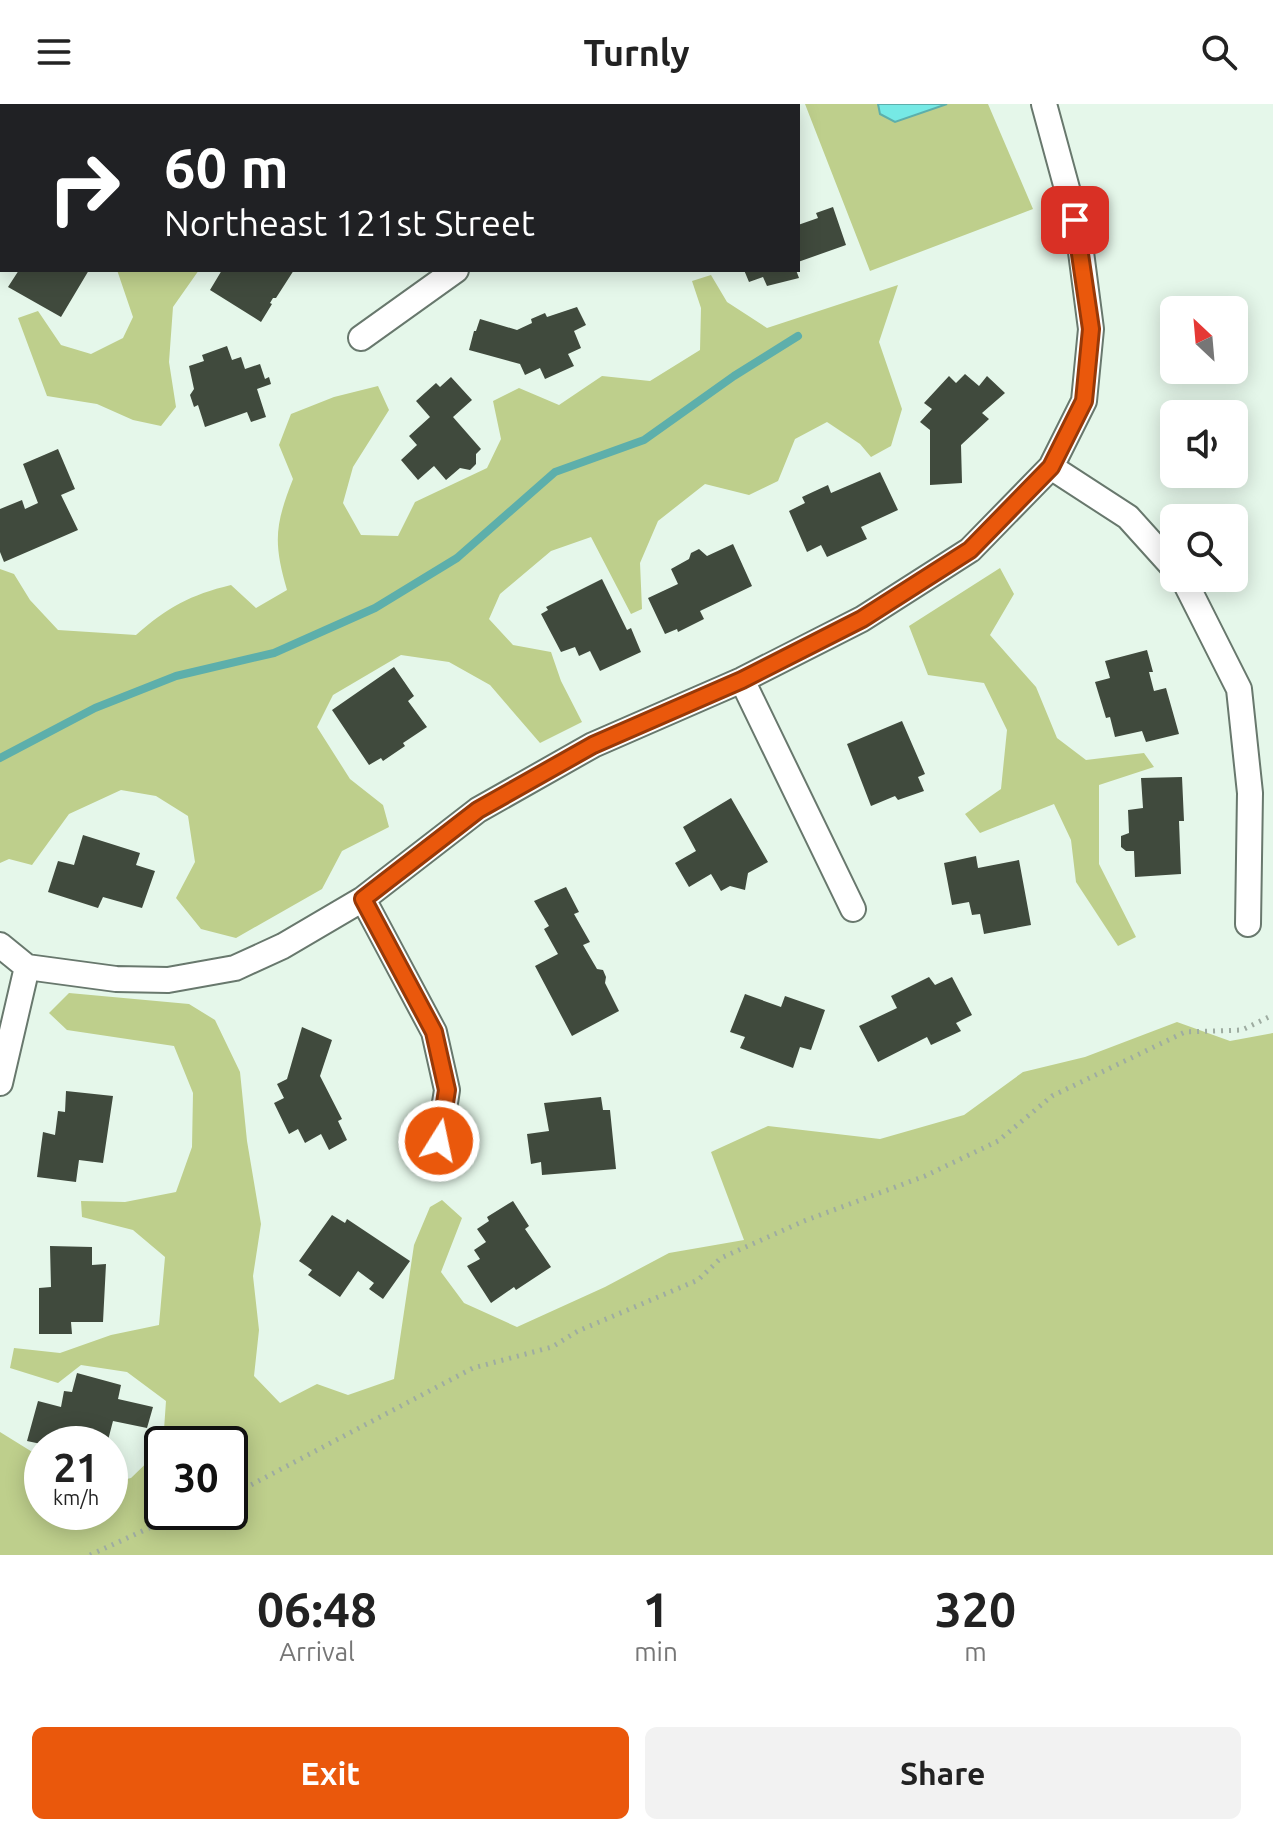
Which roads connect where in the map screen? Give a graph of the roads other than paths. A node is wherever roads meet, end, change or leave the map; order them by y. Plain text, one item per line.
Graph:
1 (1044, 104) edge
2 (453, 272) edge
3 (361, 338) dead end
4 (1051, 467) junction
5 (1160, 552) edge
6 (1190, 592) edge
7 (742, 680) junction
8 (363, 899) junction
9 (853, 909) dead end
10 (1248, 924) dead end
11 (0, 945) edge
12 (27, 967) junction
13 (0, 1083) edge
14 (439, 1141) dead end

1 - 4 street
2 - 3 street
4 - 5 street
4 - 7 street
6 - 10 street
7 - 8 street
7 - 9 street
8 - 12 street
8 - 14 street
11 - 12 street
12 - 13 street

